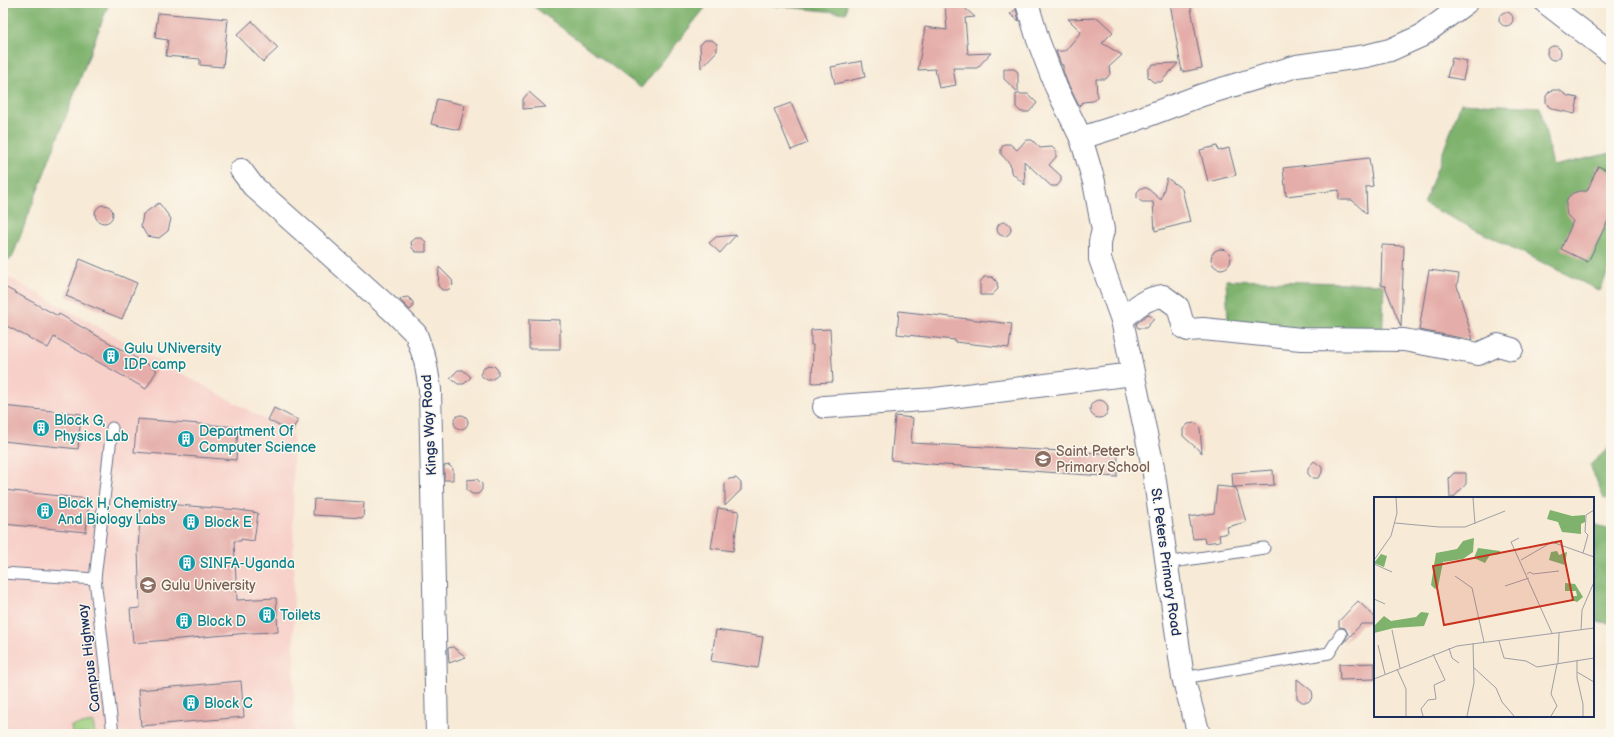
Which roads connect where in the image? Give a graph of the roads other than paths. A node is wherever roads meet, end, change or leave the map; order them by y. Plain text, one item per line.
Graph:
1 (1027, 3) edge
2 (1466, 3) edge
3 (1546, 3) edge
4 (1611, 53) edge
5 (1081, 138) junction
6 (241, 170) dead end
7 (1122, 320) junction
8 (1512, 349) dead end
9 (1133, 374) junction
10 (824, 407) dead end
11 (112, 428) dead end
12 (1264, 548) dead end
13 (1166, 563) junction
14 (3, 573) edge
15 (95, 579) junction
16 (1341, 634) dead end
17 (1183, 678) junction
18 (113, 734) edge
19 (437, 734) edge
20 (1199, 734) edge

1 - 5 street, St. Peters Primary Road
2 - 5 street
3 - 4 street
5 - 7 street, St. Peters Primary Road
6 - 19 street, Kings Way Road
7 - 8 street
7 - 9 street, St. Peters Primary Road
9 - 10 street
9 - 13 street, St. Peters Primary Road
11 - 15 lane, Campus Highway
12 - 13 lane
13 - 17 street, St. Peters Primary Road
14 - 15 lane
15 - 18 lane, Campus Highway
16 - 17 lane
17 - 20 street, St. Peters Primary Road

